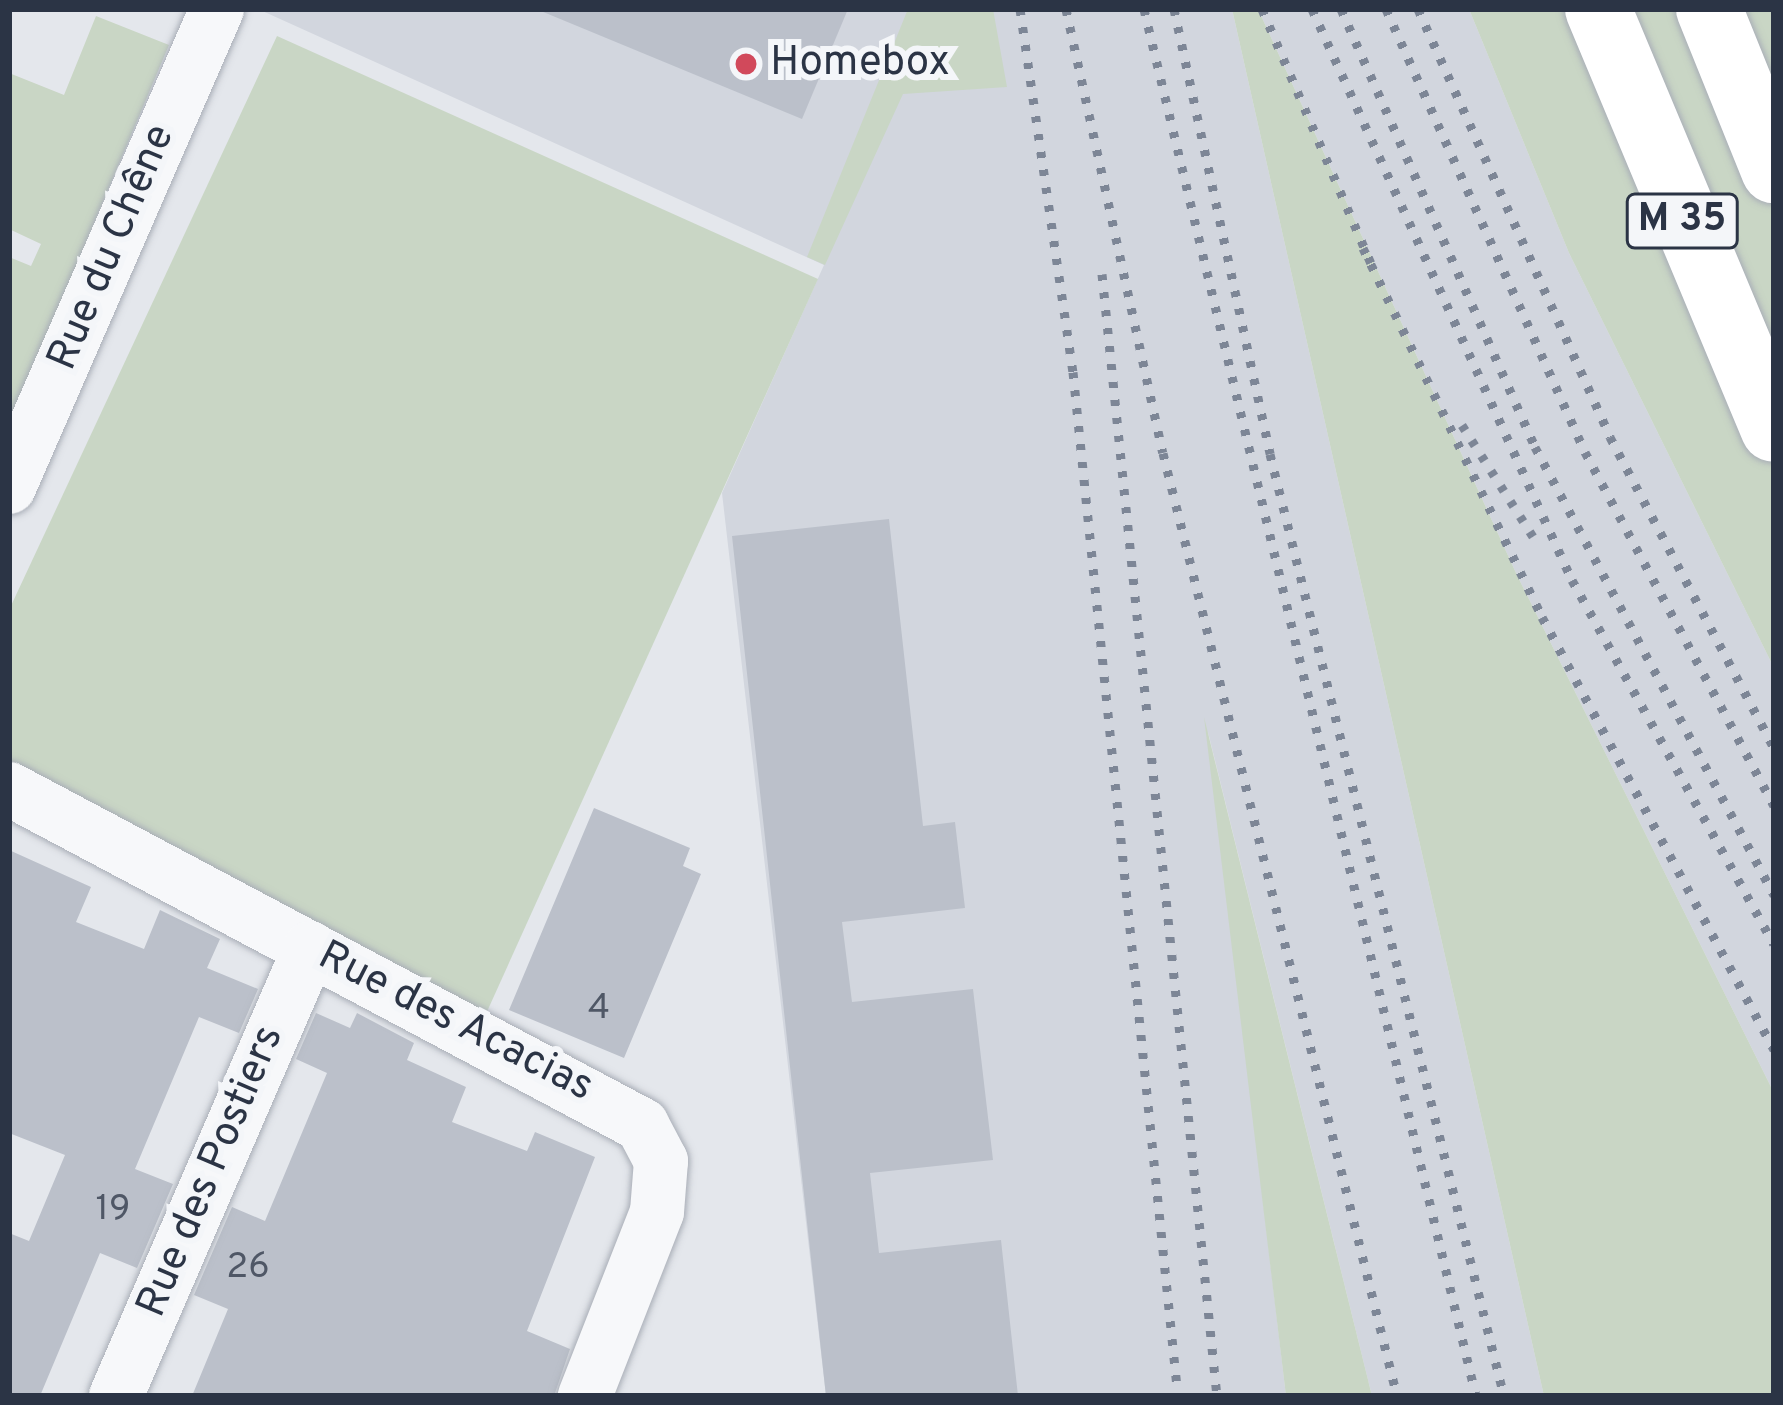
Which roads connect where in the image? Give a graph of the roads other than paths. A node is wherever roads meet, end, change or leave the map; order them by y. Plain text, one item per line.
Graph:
1 (217, 9) edge
2 (1598, 9) edge
3 (1709, 9) edge
4 (1774, 170) edge
5 (1774, 429) edge
6 (9, 488) edge
7 (9, 789) edge
8 (310, 948) junction
9 (116, 1396) edge
10 (585, 1396) edge

1 - 6 street, Rue du Chêne
2 - 5 highway, M 35
3 - 4 highway, M 35
7 - 8 street, Rue des Acacias
8 - 9 street, Rue des Postiers
8 - 10 street, Rue des Acacias

